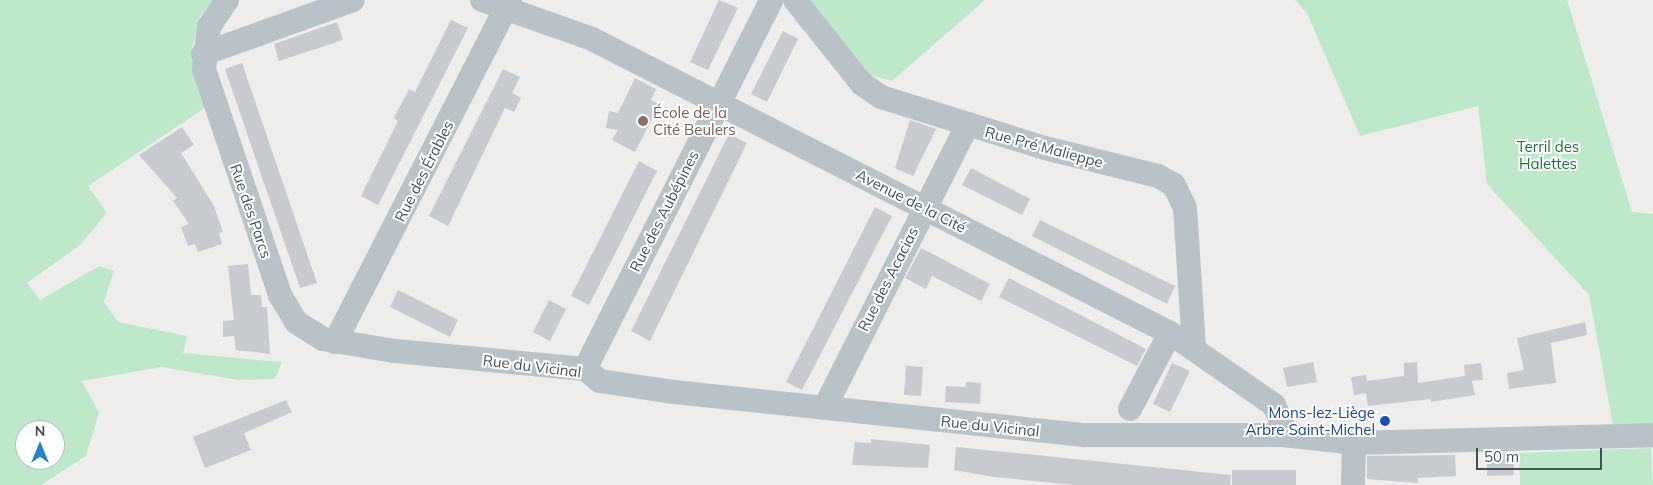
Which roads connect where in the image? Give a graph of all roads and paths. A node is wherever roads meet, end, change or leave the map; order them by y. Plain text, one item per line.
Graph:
1 (227, 0) edge
2 (353, 0) edge
3 (482, 0) edge
4 (770, 0) edge
5 (795, 0) edge
6 (509, 3) edge
7 (203, 54) junction
8 (719, 103) junction
9 (967, 126) junction
10 (924, 208) junction
11 (1170, 333) junction
12 (335, 342) junction
13 (1194, 348) junction
14 (585, 370) junction
15 (825, 407) junction
16 (1130, 409) dead end
17 (1283, 435) junction
18 (1653, 435) edge
19 (1354, 443) junction
20 (1353, 485) edge

1 - 7 street
2 - 7 street
3 - 6 street, Avenue de la Cité
4 - 8 street, Rue des Aubépines
5 - 9 street, Rue Pré Malieppe
6 - 8 street, Avenue de la Cité
6 - 12 street, Rue des Érables
7 - 12 street, Rue des Parcs
8 - 10 street, Avenue de la Cité
8 - 14 street, Rue des Aubépines
9 - 10 street, Rue des Acacias
9 - 13 street, Rue Pré Malieppe
10 - 11 street, Avenue de la Cité
10 - 15 street, Rue des Acacias
11 - 13 street, Avenue de la Cité
11 - 16 street
12 - 14 street, Rue du Vicinal
13 - 17 street, Avenue de la Cité
14 - 15 street, Rue du Vicinal
15 - 17 street, Rue du Vicinal
17 - 19 street, Rue du Vicinal
18 - 19 street, Rue du Vicinal
19 - 20 street

